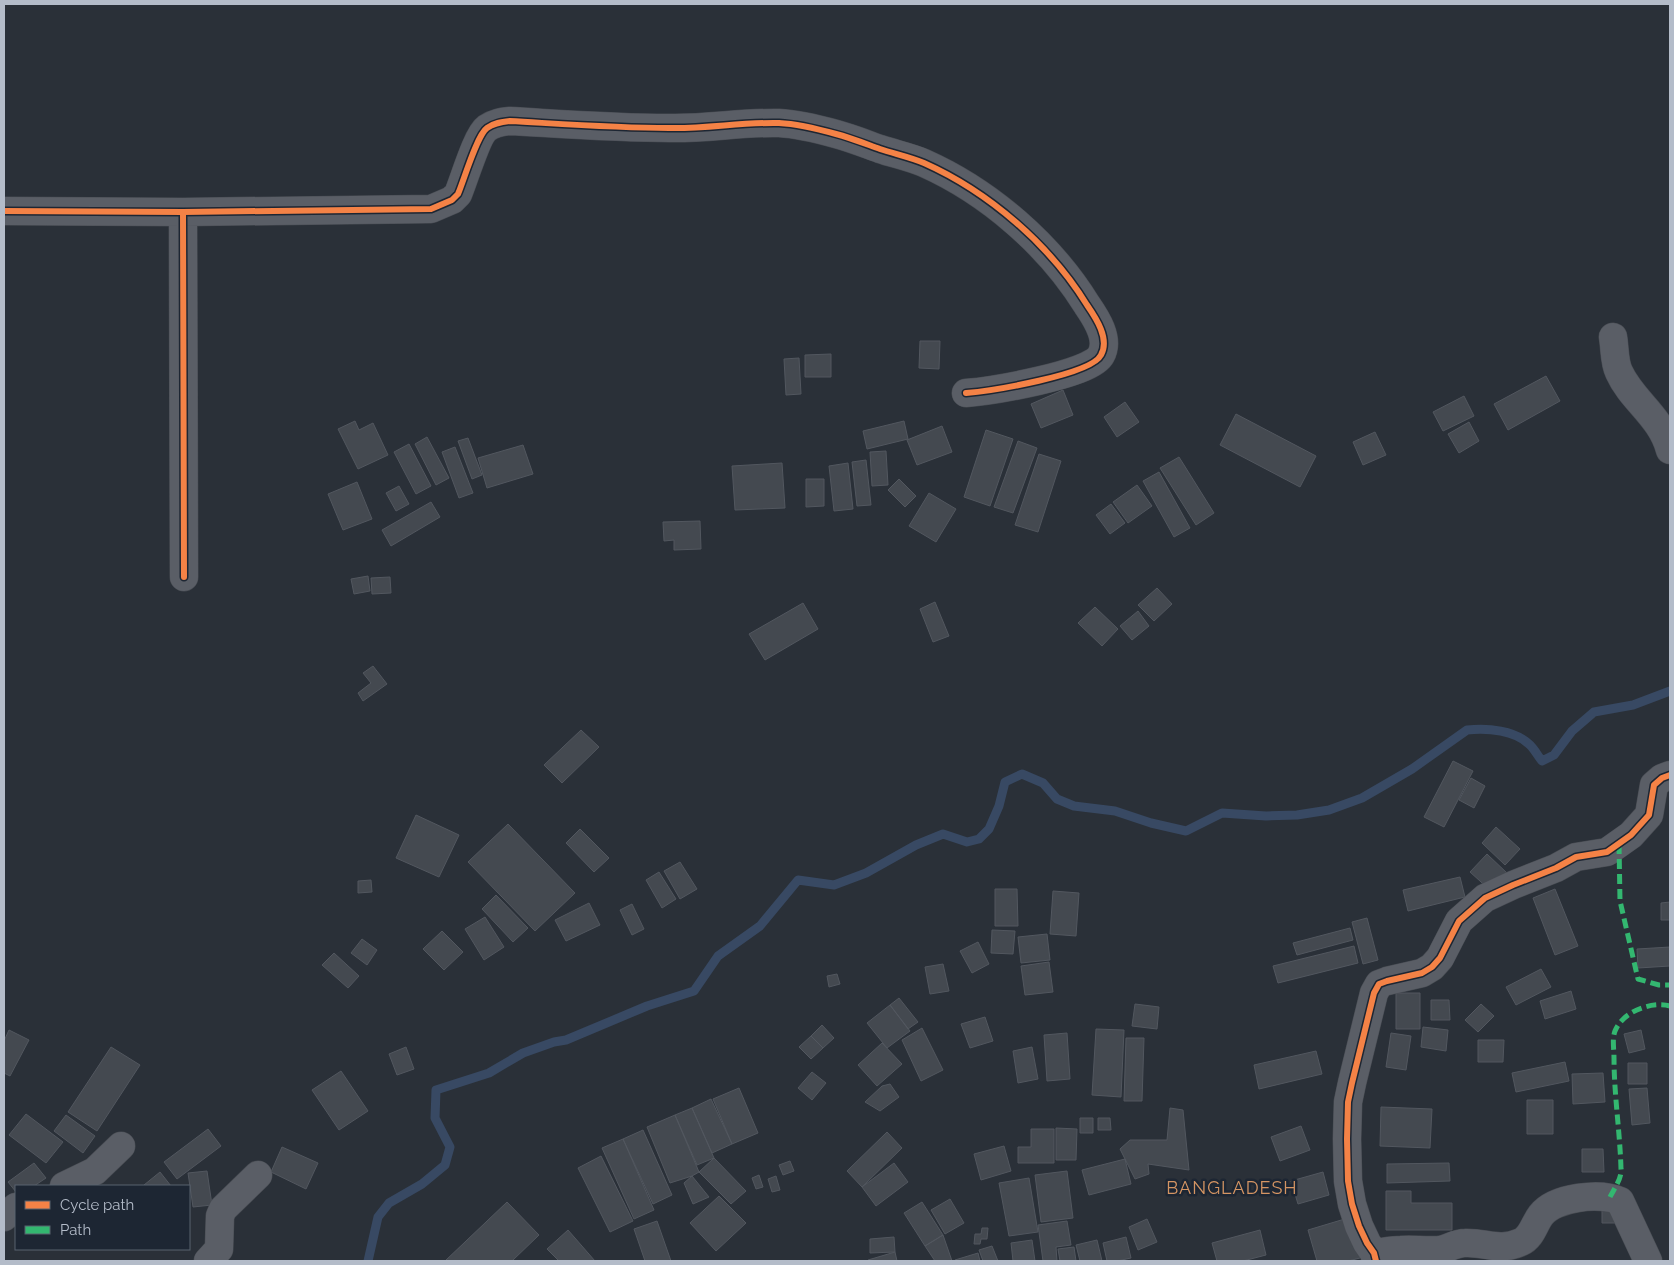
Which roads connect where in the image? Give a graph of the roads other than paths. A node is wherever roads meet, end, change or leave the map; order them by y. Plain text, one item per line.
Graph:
1 (4, 211) edge
2 (182, 212) junction
3 (1613, 337) dead end
4 (966, 393) dead end
5 (1670, 450) edge
6 (184, 577) dead end
7 (1670, 775) edge
8 (121, 1146) dead end
9 (258, 1175) dead end
10 (66, 1185) edge
11 (15, 1208) edge
12 (4, 1217) edge
13 (1375, 1257) edge
14 (208, 1261) edge
15 (1648, 1261) edge

1 - 2 street
2 - 4 street
2 - 6 street
3 - 5 street
7 - 13 street
8 - 10 street
9 - 14 street
11 - 12 street
13 - 15 street

